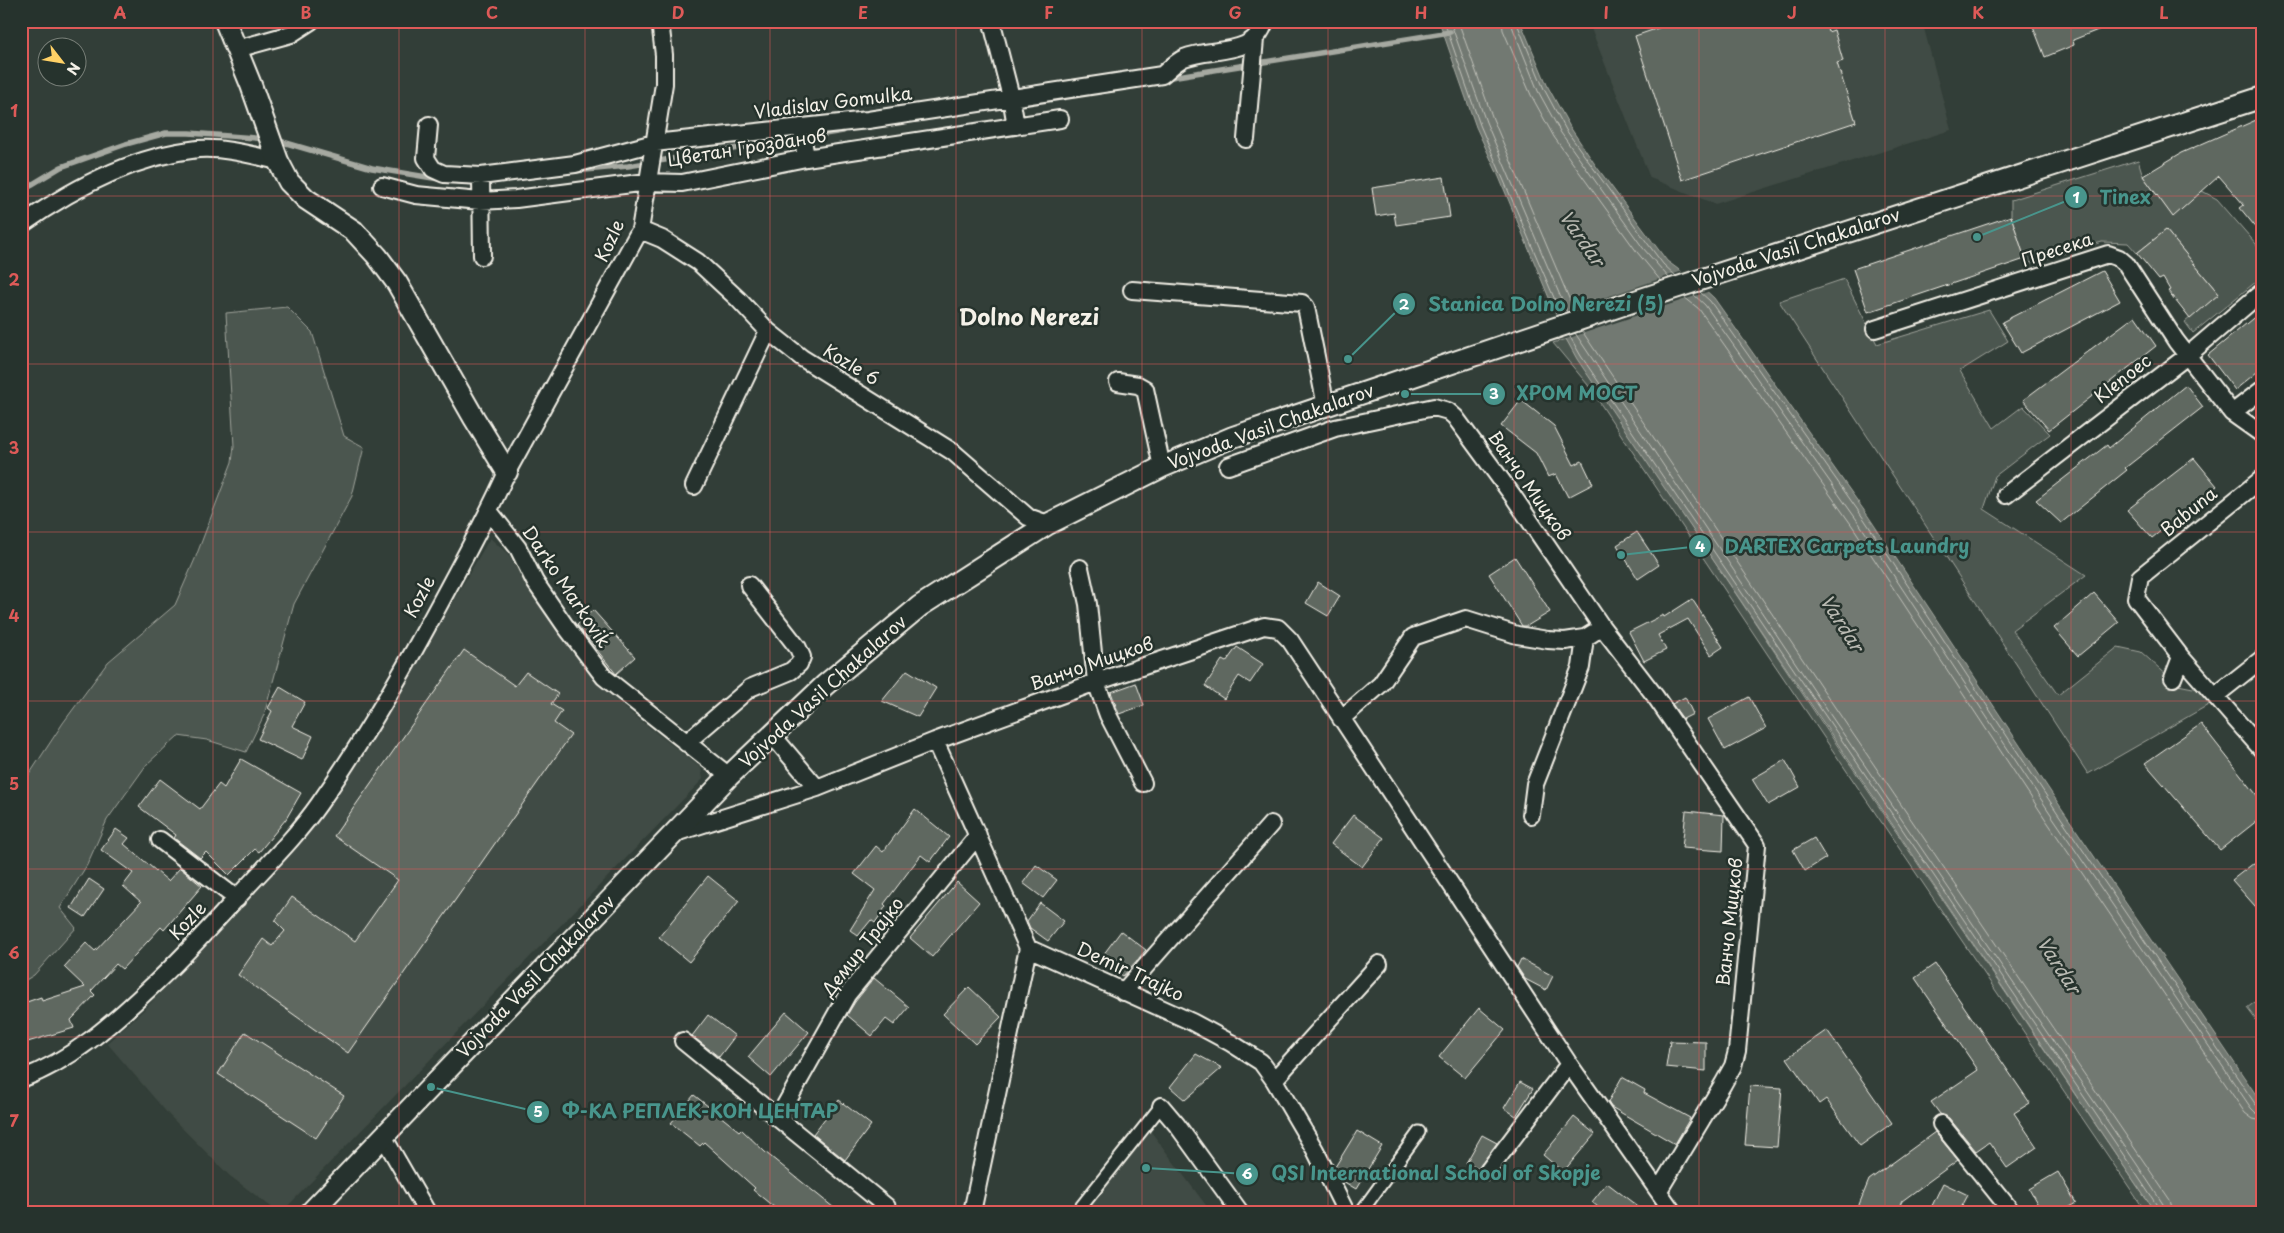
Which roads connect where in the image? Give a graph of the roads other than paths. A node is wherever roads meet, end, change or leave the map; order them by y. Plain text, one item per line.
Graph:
1 (225, 21) edge
2 (311, 21) edge
3 (660, 21) edge
4 (993, 21) edge
5 (1265, 21) edge
6 (1255, 38) junction
7 (237, 48) junction
8 (2263, 96) edge
9 (1011, 97) junction
10 (1060, 119) dead end
11 (429, 125) dead end
12 (1016, 126) junction
13 (801, 127) junction
14 (1246, 138) dead end
15 (654, 143) junction
16 (806, 158) junction
17 (278, 161) junction
18 (481, 176) junction
19 (647, 182) junction
20 (382, 186) dead end
21 (480, 201) junction
22 (21, 225) edge
23 (640, 230) junction
24 (482, 256) dead end
25 (1132, 290) dead end
26 (2263, 291) edge
27 (1875, 329) dead end
28 (768, 331) junction
29 (2187, 356) junction
30 (1118, 382) dead end
31 (2263, 389) edge
32 (1326, 406) junction
33 (2232, 413) junction
34 (2263, 435) edge
35 (1228, 466) dead end
36 (1162, 467) junction
37 (507, 472) junction
38 (2263, 478) edge
39 (694, 486) dead end
40 (2006, 495) dead end
41 (489, 511) junction
42 (1048, 524) junction
43 (1080, 568) dead end
44 (749, 585) dead end
45 (1602, 627) junction
46 (1585, 638) junction
47 (2181, 657) junction
48 (2263, 658) edge
49 (2173, 678) dead end
50 (1096, 682) junction
51 (2215, 696) junction
52 (1341, 719) junction
53 (773, 736) junction
54 (934, 741) junction
55 (686, 743) junction
56 (2263, 751) edge
57 (729, 776) junction
58 (1143, 783) dead end
59 (817, 788) junction
60 (1531, 815) dead end
61 (1271, 824) dead end
62 (675, 832) junction
63 (978, 835) junction
64 (160, 840) dead end
65 (237, 899) junction
66 (1028, 948) junction
67 (1379, 964) dead end
68 (1123, 992) junction
69 (683, 1041) dead end
70 (1569, 1064) junction
71 (21, 1079) edge
72 (1274, 1080) junction
73 (1160, 1106) joint
74 (778, 1118) junction
75 (1941, 1124) dead end
76 (1419, 1132) dead end
77 (383, 1136) junction
78 (1488, 1171) dead end
79 (1659, 1190) junction
80 (887, 1207) dead end
81 (310, 1212) edge
82 (428, 1212) edge
83 (972, 1212) edge
84 (1077, 1212) edge
85 (1240, 1212) edge
86 (1346, 1212) edge
87 (1361, 1212) edge
88 (1673, 1212) edge
89 (2012, 1212) edge

1 - 7 street
2 - 7 street
3 - 15 street, Kozle
4 - 9 street
5 - 6 street
6 - 9 street, Vladislav Gomulka
6 - 14 street
7 - 17 street
8 - 32 street, Vojvoda Vasil Chakalarov
9 - 12 street
9 - 13 street, Vladislav Gomulka
10 - 12 street, Цветан Грозданов
11 - 18 street, Vladislav Gomulka
12 - 16 street, Цветан Грозданов
13 - 15 street, Vladislav Gomulka
13 - 16 street
15 - 18 street, Vladislav Gomulka
15 - 19 street, Kozle
16 - 19 street, Цветан Грозданов
17 - 22 street
17 - 37 street
18 - 21 street
19 - 21 street, Цветан Грозданов
19 - 23 street, Kozle
20 - 21 street, Цветан Грозданов
21 - 24 street
23 - 28 street, Kozle 6
23 - 37 street, Kozle
25 - 32 street
26 - 29 street, Klenoec
27 - 29 street, Пресека
28 - 39 street
28 - 42 street, Kozle 6
29 - 33 street, Пресека
29 - 40 street, Klenoec
30 - 36 street
31 - 33 street
32 - 36 street, Vojvoda Vasil Chakalarov
33 - 34 street, Пресека
35 - 45 street, Ванчо Мицков
36 - 42 street, Vojvoda Vasil Chakalarov
37 - 41 street, Kozle
38 - 47 street, Babuna
41 - 55 street, Darko Markoviḱ
41 - 65 street, Kozle
42 - 53 street, Vojvoda Vasil Chakalarov
43 - 50 street
44 - 55 street
45 - 46 street
45 - 79 street, Ванчо Мицков
46 - 52 street
46 - 60 street
47 - 49 street
47 - 51 street
48 - 51 street
50 - 52 street, Ванчо Мицков
50 - 54 street, Ванчо Мицков
50 - 58 street
51 - 56 street
52 - 70 street, Ванчо Мицков
53 - 57 street, Vojvoda Vasil Chakalarov
53 - 59 street
54 - 59 street, Ванчо Мицков
54 - 63 street
55 - 57 street, Darko Markoviḱ
57 - 62 street, Vojvoda Vasil Chakalarov
59 - 62 street, Ванчо Мицков
61 - 68 street
62 - 77 street, Vojvoda Vasil Chakalarov
63 - 66 street
63 - 74 street, Демир Трајко
64 - 65 street
65 - 71 street, Kozle
66 - 68 street, Demir Trajko
66 - 83 street
67 - 72 street
68 - 72 street, Demir Trajko
69 - 74 street
70 - 78 street
70 - 79 street, Ванчо Мицков
72 - 86 street, Demir Trajko
73 - 84 street
73 - 85 street
74 - 80 street
75 - 89 street
76 - 87 street
77 - 81 street, Vojvoda Vasil Chakalarov
77 - 82 street
79 - 88 street, Ванчо Мицков

